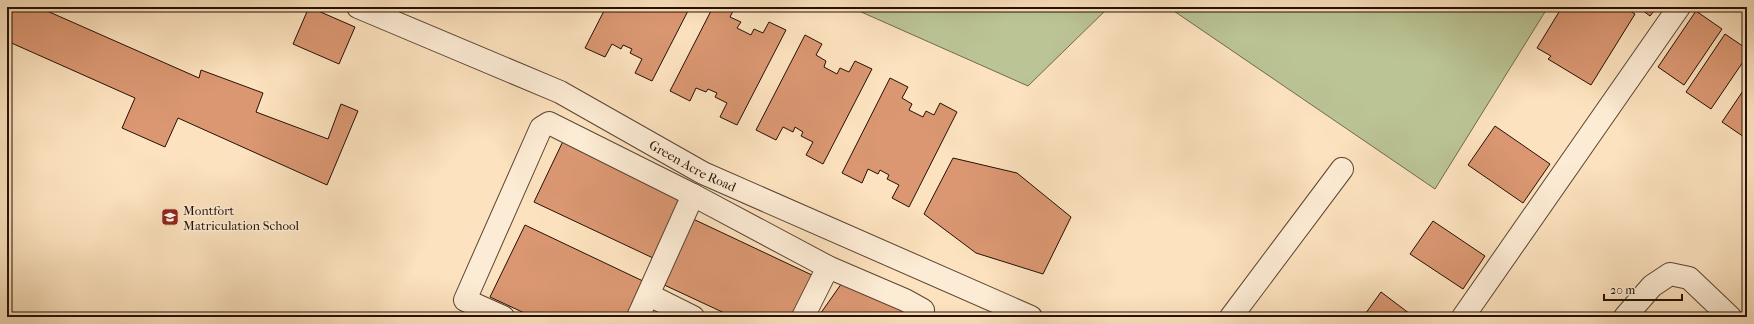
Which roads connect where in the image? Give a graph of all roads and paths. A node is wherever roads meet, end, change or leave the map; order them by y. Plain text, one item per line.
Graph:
1 (358, 7) edge
2 (1679, 7) edge
3 (1342, 170) dead end
4 (693, 195) junction
5 (828, 267) junction
6 (649, 295) junction
7 (503, 317) edge
8 (638, 317) edge
9 (693, 317) edge
10 (803, 317) edge
11 (920, 317) edge
12 (1031, 317) edge
13 (1231, 317) edge
14 (1463, 317) edge
15 (1625, 317) edge
16 (1730, 317) edge

1 - 12 street, Green Acre Road
2 - 14 street
3 - 13 street
4 - 5 street
4 - 6 street
4 - 7 street
5 - 10 street
5 - 11 street
6 - 8 street
6 - 9 street
15 - 16 street

